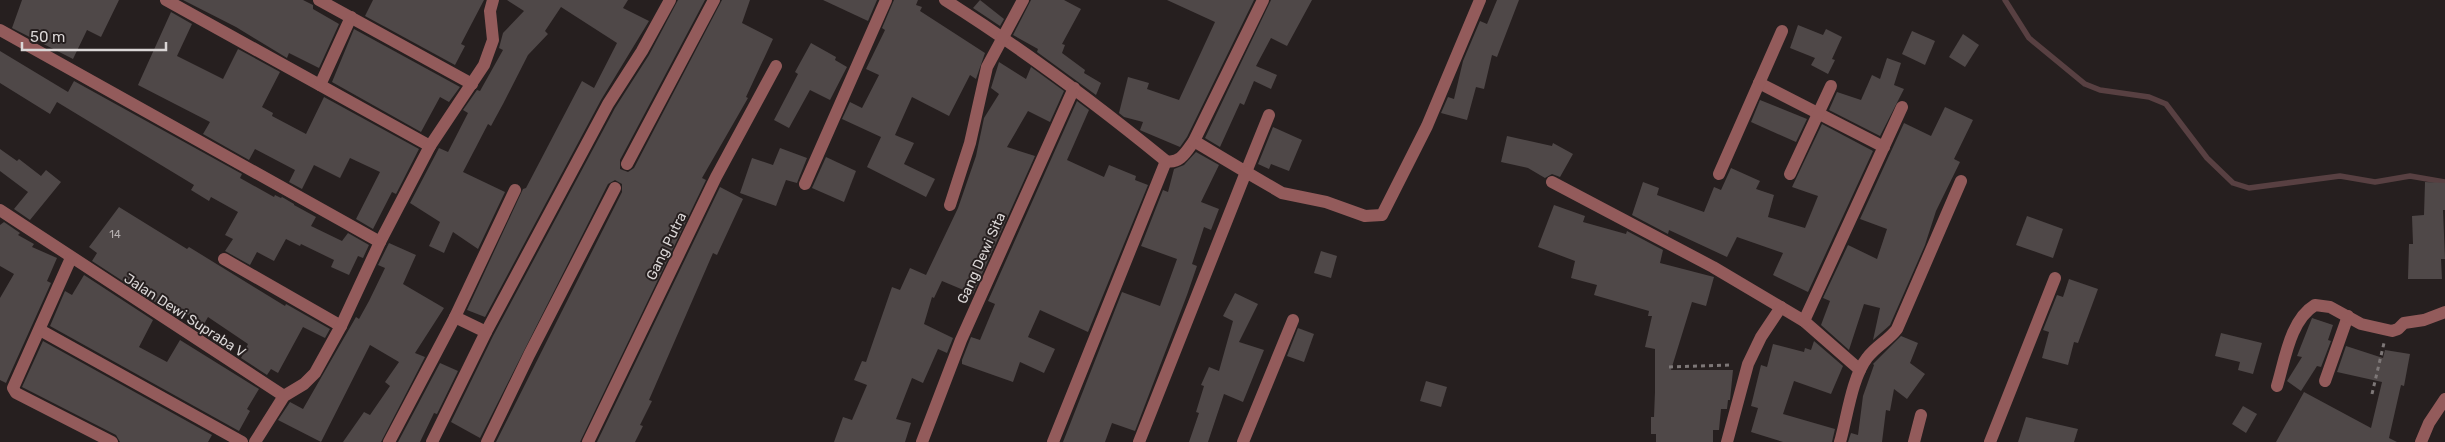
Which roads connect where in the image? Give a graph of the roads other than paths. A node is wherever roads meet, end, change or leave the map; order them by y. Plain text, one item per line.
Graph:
1 (166, 0) edge
2 (319, 0) edge
3 (493, 0) edge
4 (670, 0) edge
5 (714, 0) edge
6 (886, 0) edge
7 (946, 0) edge
8 (1023, 0) edge
9 (1263, 0) edge
10 (1480, 0) edge
11 (351, 16) junction
12 (0, 30) edge
13 (1782, 31) dead end
14 (1004, 37) junction
15 (776, 66) dead end
16 (1759, 82) junction
17 (472, 84) junction
18 (320, 85) junction
19 (1831, 86) dead end
20 (1074, 88) junction
21 (1902, 108) dead end
22 (1817, 113) junction
23 (1269, 115) dead end
24 (1194, 141) junction
25 (430, 146) junction
26 (1884, 147) junction
27 (1166, 161) junction
28 (627, 164) dead end
29 (1246, 172) junction
30 (1719, 174) dead end
31 (1790, 174) dead end
32 (1961, 181) dead end
33 (1552, 182) dead end
34 (805, 184) dead end
35 (614, 188) dead end
36 (514, 190) dead end
37 (950, 205) dead end
38 (0, 210) edge
39 (380, 242) junction
40 (71, 258) junction
41 (224, 259) dead end
42 (2055, 278) dead end
43 (1781, 307) junction
44 (2445, 312) edge
45 (2348, 316) junction
46 (455, 317) junction
47 (1293, 320) dead end
48 (1804, 321) junction
49 (341, 326) junction
50 (40, 330) junction
51 (486, 332) junction
52 (1860, 370) junction
53 (2325, 381) dead end
54 (2277, 386) dead end
55 (284, 396) junction
56 (2445, 399) edge
57 (1922, 415) dead end
58 (112, 442) edge
59 (242, 442) edge
60 (254, 442) edge
61 (389, 442) edge
62 (432, 442) edge
63 (487, 442) edge
64 (588, 442) edge
65 (922, 442) edge
66 (1053, 442) edge
67 (1139, 442) edge
68 (1243, 442) edge
69 (1727, 442) edge
70 (1840, 442) edge
71 (1914, 442) edge
72 (1990, 442) edge
73 (2422, 442) edge

1 - 18 street
2 - 11 street
3 - 17 street
4 - 51 street
5 - 28 street
6 - 34 street
7 - 14 street
8 - 14 street
9 - 24 street
10 - 29 street
11 - 17 street
11 - 18 street
12 - 39 street
13 - 16 street
14 - 20 street
14 - 37 street
15 - 64 street, Gang Putra
16 - 22 street
16 - 30 street
17 - 25 street
18 - 25 street
19 - 22 street
20 - 27 street
20 - 65 street, Gang Dewi Sita
21 - 26 street
22 - 26 street
22 - 31 street
23 - 29 street
24 - 27 street
24 - 29 street
25 - 39 street
26 - 48 street
27 - 66 street
29 - 67 street
32 - 52 street
33 - 43 street
35 - 63 street
36 - 46 street
38 - 40 street, Jalan Dewi Supraba V
39 - 49 street
40 - 50 street
40 - 55 street, Jalan Dewi Supraba V
41 - 49 street
42 - 72 street
43 - 48 street
43 - 69 street
44 - 45 street
45 - 53 street
45 - 54 street
46 - 51 street
46 - 61 street
47 - 68 street
48 - 52 street
49 - 55 street
50 - 58 street
50 - 59 street
51 - 62 street
52 - 70 street
55 - 60 street
56 - 73 street
57 - 71 street

